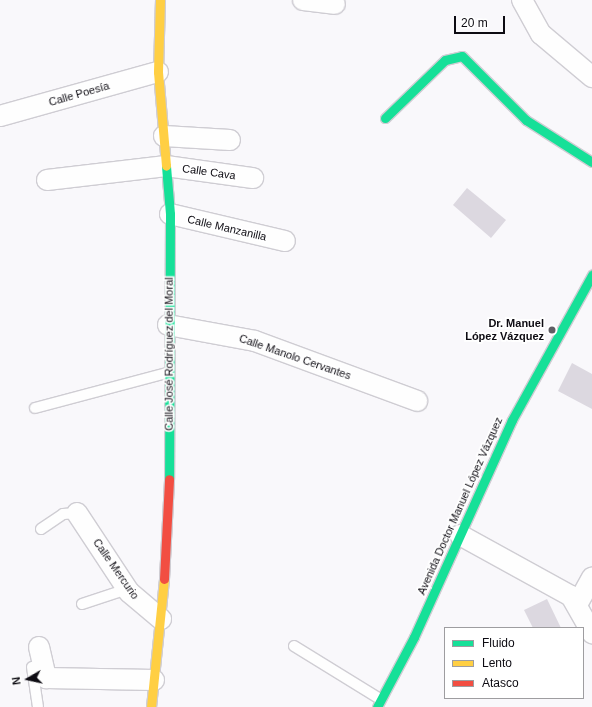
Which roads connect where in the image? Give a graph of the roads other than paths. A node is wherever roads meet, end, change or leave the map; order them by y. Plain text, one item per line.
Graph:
1 (160, 0) edge
2 (302, 0) edge
3 (522, 0) edge
4 (335, 4) dead end
5 (158, 72) junction
6 (592, 77) edge
7 (0, 116) edge
8 (385, 118) dead end
9 (164, 136) junction
10 (230, 140) dead end
11 (592, 162) edge
12 (166, 166) junction
13 (253, 178) dead end
14 (47, 180) dead end
15 (170, 214) junction
16 (285, 241) dead end
17 (592, 275) edge
18 (168, 325) junction
19 (167, 373) junction
20 (418, 401) dead end
21 (35, 408) dead end
22 (77, 513) joint
23 (41, 529) dead end
24 (460, 535) junction
25 (592, 578) edge
26 (127, 589) junction
27 (578, 603) junction
28 (82, 604) dead end
29 (162, 619) junction
30 (592, 633) edge
31 (294, 646) dead end
32 (39, 648) dead end
33 (32, 667) dead end
34 (154, 680) junction
35 (378, 703) edge
36 (38, 707) edge
37 (151, 707) edge

1 - 5 street, Calle José Rodríguez del Moral
2 - 4 street
3 - 6 street
5 - 7 street, Calle Poesía
5 - 9 street, Calle José Rodríguez del Moral
8 - 11 street
9 - 10 street
9 - 12 street, Calle José Rodríguez del Moral
12 - 13 street, Calle Cava
12 - 14 street, Calle Cava
12 - 15 street, Calle José Rodríguez del Moral
15 - 16 street, Calle Manzanilla
15 - 18 street, Calle José Rodríguez del Moral
17 - 24 street, Avenida Doctor Manuel López Vázquez
18 - 19 street, Calle José Rodríguez del Moral
18 - 20 street, Calle Manolo Cervantes
19 - 21 lane
19 - 29 street, Calle José Rodríguez del Moral
22 - 23 lane
22 - 26 street, Calle Mercurio
24 - 27 street
24 - 35 street, Avenida Doctor Manuel López Vázquez
25 - 27 street
26 - 28 lane
26 - 29 street, Calle Mercurio
27 - 30 street
29 - 34 street, Calle José Rodríguez del Moral
31 - 35 lane
32 - 34 street
33 - 36 lane
34 - 37 street, Calle José Rodríguez del Moral

